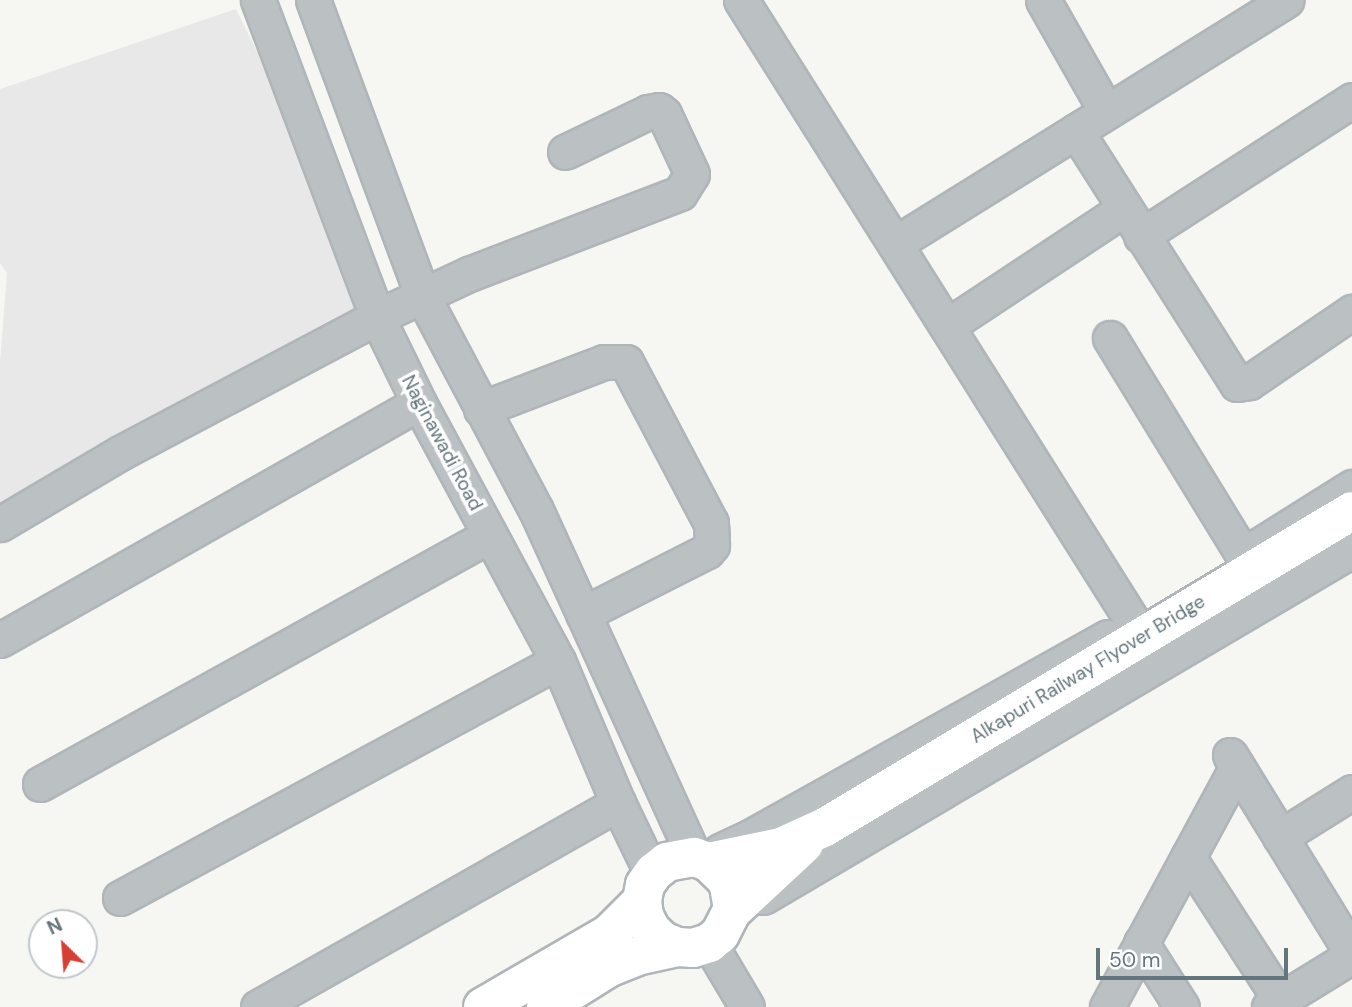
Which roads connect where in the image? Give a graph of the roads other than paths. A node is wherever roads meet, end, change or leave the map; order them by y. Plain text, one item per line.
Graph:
1 (258, 0) edge
2 (313, 0) edge
3 (741, 0) edge
4 (1043, 0) edge
5 (1286, 0) edge
6 (1352, 100) edge
7 (1106, 111) junction
8 (1076, 131) junction
9 (565, 152) dead end
10 (1132, 222) junction
11 (895, 243) junction
12 (422, 295) junction
13 (1352, 312) edge
14 (377, 317) junction
15 (947, 326) junction
16 (1110, 338) dead end
17 (419, 402) junction
18 (481, 409) junction
19 (1352, 487) edge
20 (1352, 511) edge
21 (0, 524) edge
22 (490, 535) junction
23 (1352, 550) edge
24 (1242, 555) junction
25 (583, 614) junction
26 (1133, 622) junction
27 (0, 640) edge
28 (558, 661) junction
29 (40, 783) dead end
30 (1352, 792) edge
31 (618, 803) junction
32 (825, 827) junction
33 (1280, 837) junction
34 (1188, 857) junction
35 (702, 859) junction
36 (647, 887) junction
37 (120, 898) dead end
38 (712, 931) junction
39 (1141, 943) junction
40 (1349, 943) edge
41 (560, 1003) edge
42 (1278, 1004) edge
43 (258, 1007) edge
44 (483, 1007) edge
45 (747, 1007) edge
46 (1107, 1007) edge
47 (1182, 1007) edge

1 - 14 street, Naginawadi Road
2 - 12 street
3 - 11 street
4 - 7 street
5 - 7 street
6 - 10 street
7 - 8 street
8 - 10 street
8 - 11 street
9 - 12 street
10 - 13 street
10 - 15 street
11 - 15 street
12 - 14 street
12 - 18 street
14 - 17 street, Naginawadi Road
14 - 21 street
15 - 26 street
16 - 24 street
17 - 22 street, Naginawadi Road
17 - 27 street
18 - 25 street
18 - 25 street
19 - 24 street
20 - 32 main road, Alkapuri Railway Flyover Bridge
22 - 28 street, Naginawadi Road
22 - 29 street
23 - 38 street
24 - 26 street
25 - 35 street
26 - 35 street
28 - 31 street, Naginawadi Road
28 - 37 street
30 - 33 street
31 - 36 street, Naginawadi Road
31 - 43 street
32 - 35 main road, Alkapuri Railway Flyover Bridge
32 - 38 main road, Alkapuri Railway Flyover Bridge
33 - 34 street
33 - 40 street
34 - 39 street
34 - 42 street
35 - 36 main road
35 - 38 main road
36 - 38 main road
36 - 44 main road
38 - 41 main road
38 - 45 street
39 - 46 street
39 - 47 street
40 - 42 street

